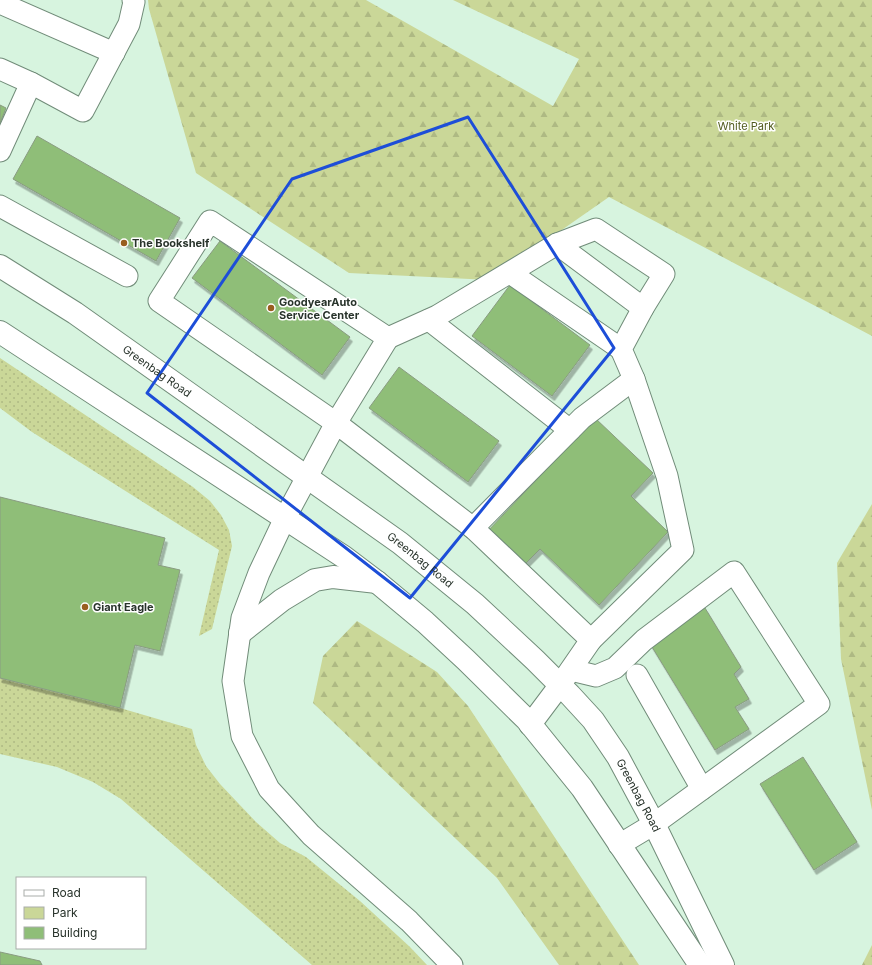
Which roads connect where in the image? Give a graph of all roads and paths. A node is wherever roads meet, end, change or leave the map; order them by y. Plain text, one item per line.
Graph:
1 (133, 0) edge
2 (0, 3) edge
3 (114, 53) junction
4 (0, 69) edge
5 (31, 83) junction
6 (0, 151) edge
7 (0, 206) edge
8 (557, 244) junction
9 (0, 266) edge
10 (510, 273) junction
11 (127, 276) dead end
12 (643, 308) junction
13 (429, 320) junction
14 (0, 332) edge
15 (388, 338) junction
16 (621, 349) junction
17 (634, 379) junction
18 (336, 423) junction
19 (570, 430) junction
20 (308, 476) junction
21 (285, 518) junction
22 (473, 528) junction
23 (377, 582) junction
24 (240, 633) junction
25 (591, 640) junction
26 (637, 675) dead end
27 (566, 677) junction
28 (530, 725) junction
29 (702, 790) junction
30 (654, 824) junction
31 (619, 845) junction
32 (452, 965) edge
33 (700, 965) edge
34 (723, 965) edge

1 - 3 lane
2 - 3 lane
3 - 5 lane
4 - 5 lane
5 - 6 lane
7 - 11 lane
8 - 10 lane
8 - 12 lane
8 - 12 lane
9 - 20 main road, Greenbag Road
10 - 13 lane
10 - 16 lane
12 - 16 lane
13 - 15 lane
13 - 19 lane
14 - 21 main road
15 - 18 lane
15 - 18 lane
16 - 17 lane
17 - 19 lane
17 - 25 lane
18 - 20 lane
18 - 22 lane
19 - 22 lane
20 - 21 lane
20 - 27 main road, Greenbag Road
21 - 23 main road
21 - 24 lane
22 - 25 lane
23 - 24 main road
23 - 28 main road
24 - 32 lane
25 - 27 lane
26 - 29 lane
27 - 28 lane
27 - 29 lane
27 - 30 main road, Greenbag Road
28 - 31 main road
29 - 30 lane
30 - 31 lane
30 - 34 main road, Greenbag Road
31 - 33 main road

